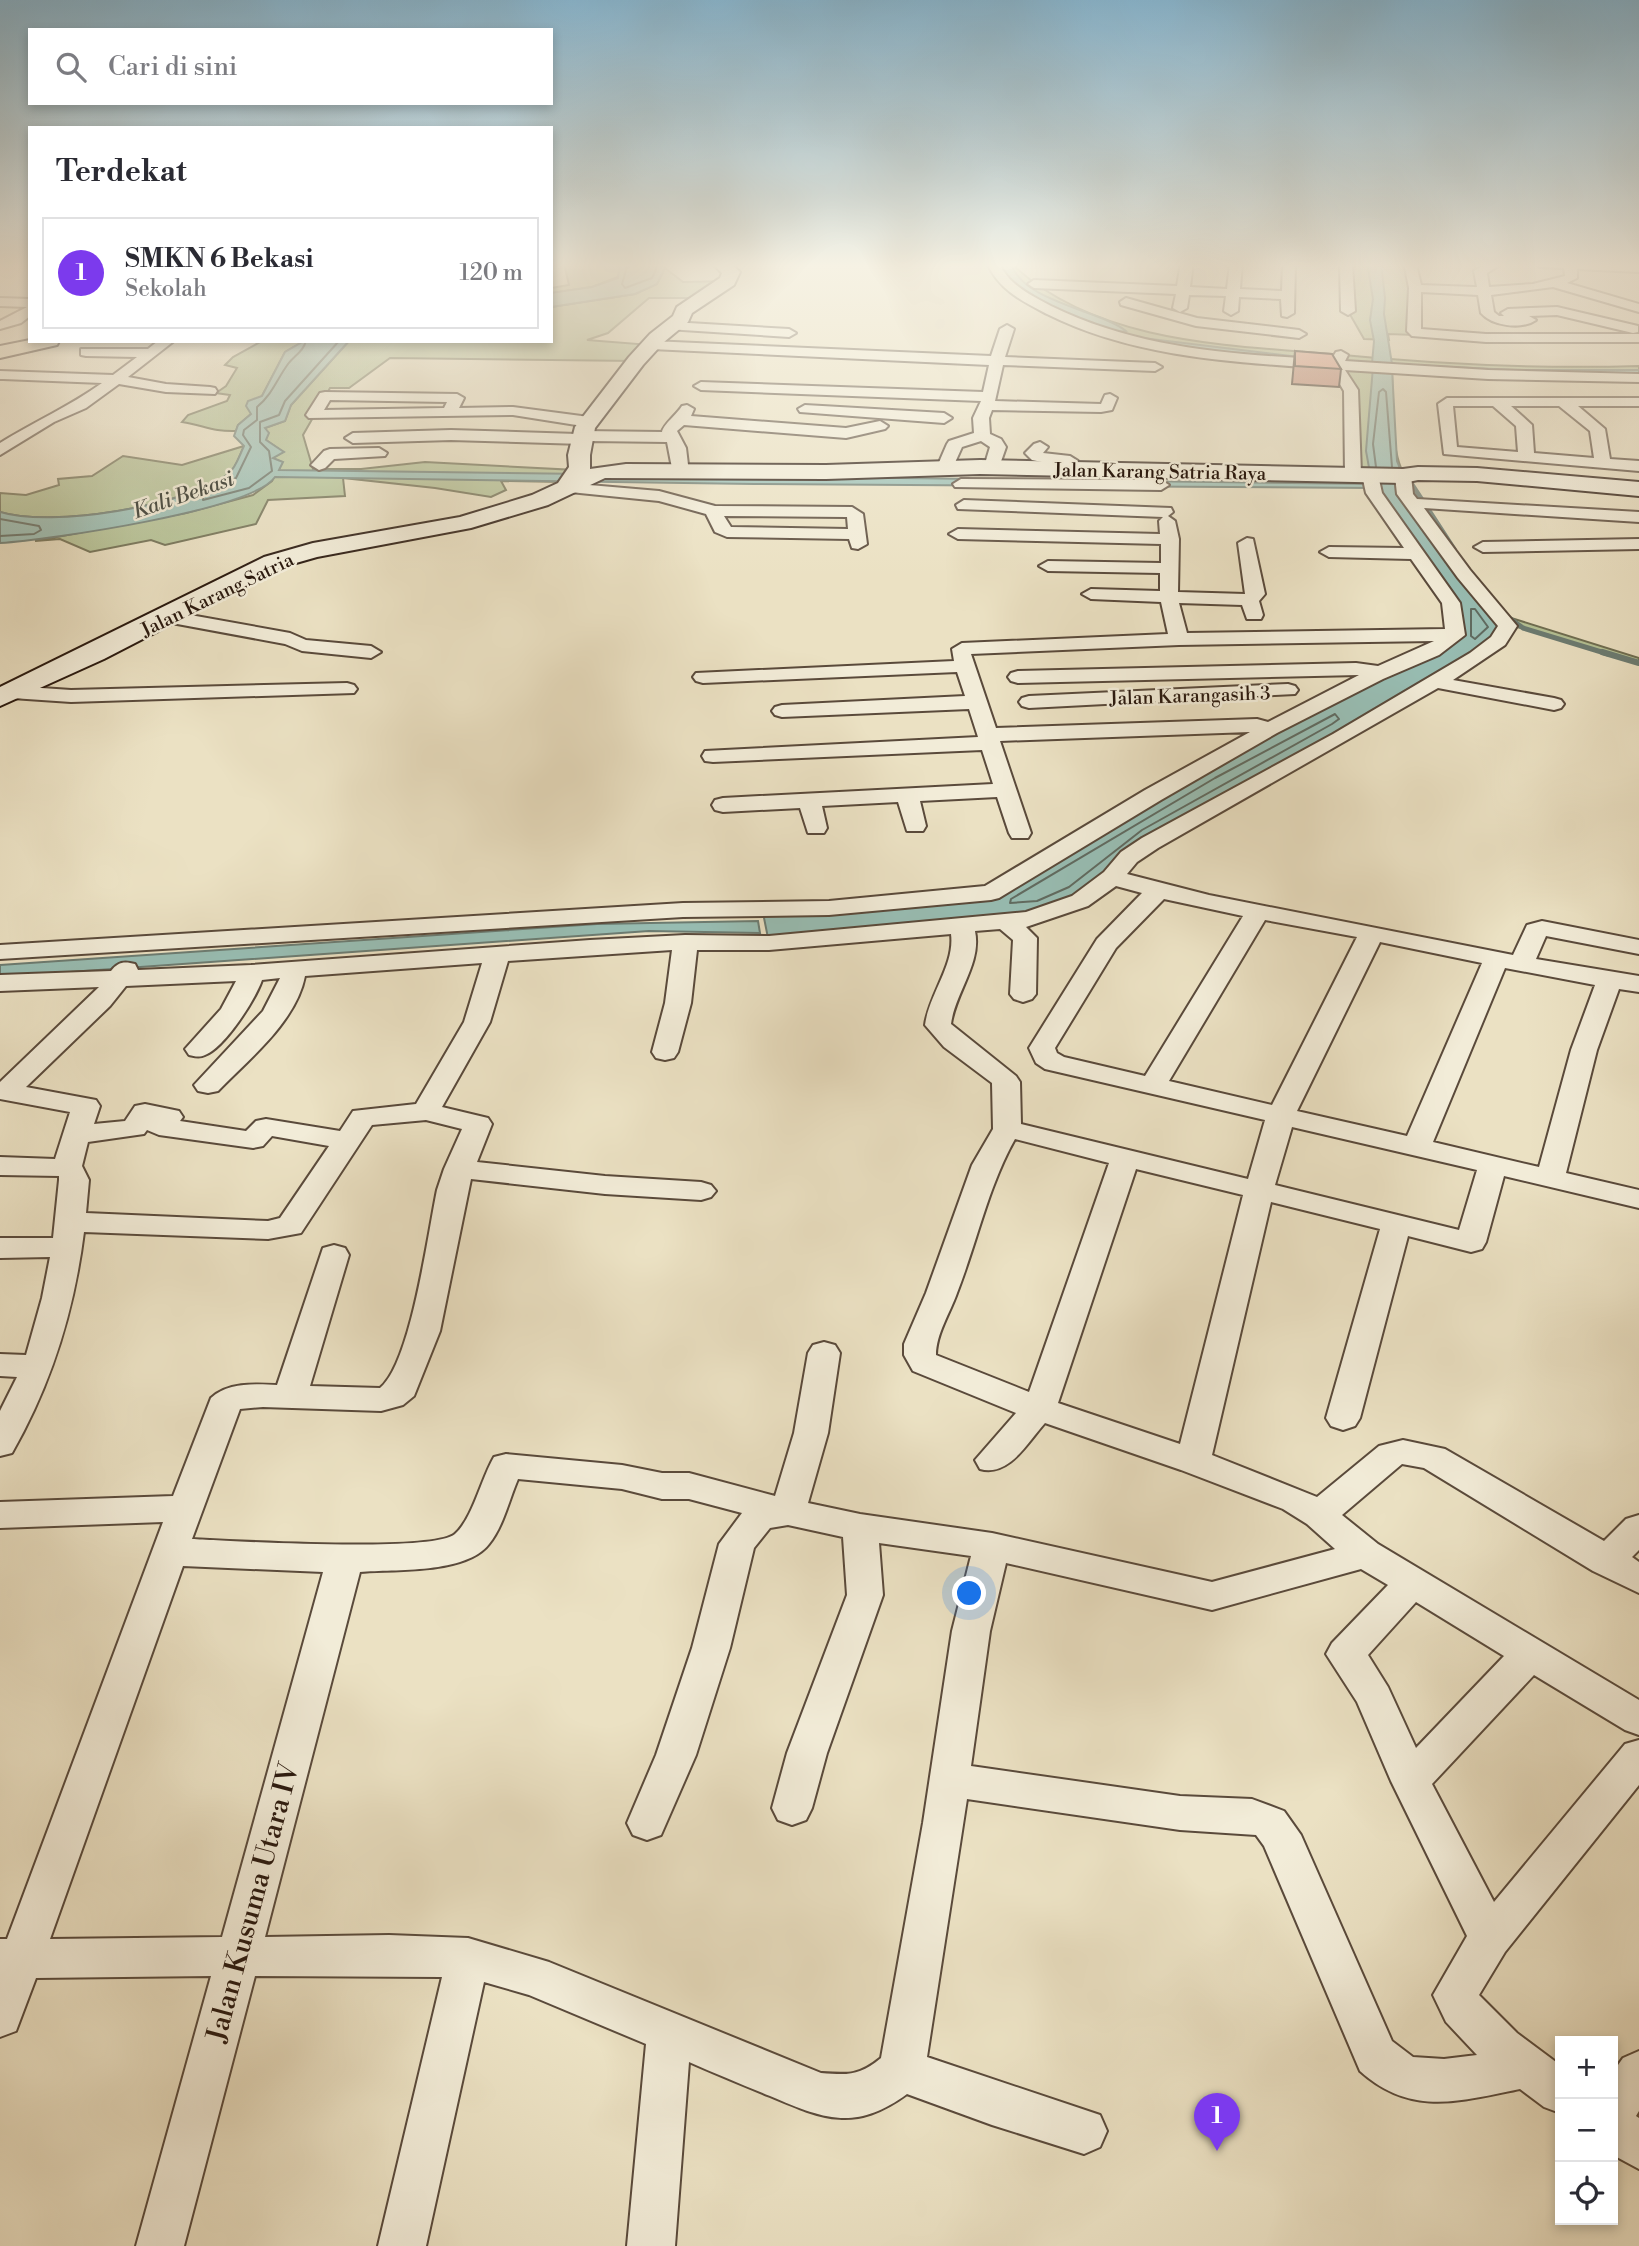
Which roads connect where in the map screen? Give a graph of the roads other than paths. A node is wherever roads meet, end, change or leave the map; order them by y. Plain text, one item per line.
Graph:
1 (133, 368) edge
2 (634, 368) edge
3 (714, 368) edge
4 (992, 368) edge
5 (1340, 368) edge
6 (1359, 368) edge
7 (1416, 368) joint
8 (1566, 368) edge
9 (1, 376) edge
10 (1639, 378) edge
11 (118, 379) junction
12 (701, 386) junction
13 (1351, 390) junction
14 (210, 391) dead end
15 (527, 396) dead end
16 (1111, 398) dead end
17 (988, 401) junction
18 (1496, 401) junction
19 (1563, 402) junction
20 (1636, 404) edge
21 (786, 408) dead end
22 (513, 411) junction
23 (944, 418) dead end
24 (681, 420) junction
25 (12, 424) dead end
26 (36, 426) junction
27 (880, 426) dead end
28 (408, 428) dead end
29 (585, 432) junction
30 (451, 435) junction
31 (982, 436) junction
32 (673, 437) junction
33 (353, 438) dead end
34 (1040, 447) dead end
35 (0, 450) edge
36 (393, 453) dead end
37 (442, 453) dead end
38 (1526, 457) junction
39 (1603, 463) junction
40 (319, 464) dead end
41 (1639, 466) edge
42 (580, 467) junction
43 (945, 467) junction
44 (992, 467) junction
45 (1054, 469) junction
46 (681, 473) junction
47 (1362, 474) junction
48 (1017, 476) junction
49 (1403, 477) junction
50 (1159, 478) junction
51 (961, 484) dead end
52 (566, 488) junction
53 (1639, 489) edge
54 (1423, 503) dead end
55 (964, 505) dead end
56 (1479, 508) junction
57 (1166, 512) junction
58 (1639, 517) edge
59 (958, 534) dead end
60 (858, 539) dead end
61 (1171, 539) junction
62 (1247, 543) dead end
63 (1639, 544) edge
64 (1329, 552) dead end
65 (1417, 554) junction
66 (1048, 566) dead end
67 (1169, 568) junction
68 (1091, 594) dead end
69 (1169, 598) junction
70 (1250, 600) junction
71 (168, 617) junction
72 (1455, 635) junction
73 (1260, 638) junction
74 (1179, 639) junction
75 (1155, 641) junction
76 (371, 652) dead end
77 (966, 666) junction
78 (1381, 673) junction
79 (1162, 675) junction
80 (703, 677) dead end
81 (1018, 677) dead end
82 (1430, 683) junction
83 (1352, 688) junction
84 (347, 690) dead end
85 (6, 695) edge
86 (1163, 695) junction
87 (978, 702) junction
88 (1029, 702) dead end
89 (1554, 704) dead end
90 (782, 711) dead end
91 (1270, 729) junction
92 (990, 739) junction
93 (713, 756) dead end
94 (1006, 790) junction
95 (908, 796) junction
96 (810, 802) junction
97 (723, 805) dead end
98 (915, 826) dead end
99 (816, 828) dead end
100 (1020, 833) dead end
101 (1112, 877) junction
102 (1158, 891) junction
103 (762, 908) junction
104 (1258, 912) junction
105 (1006, 922) junction
106 (962, 926) junction
107 (1371, 933) junction
108 (685, 942) junction
109 (769, 943) junction
110 (1639, 947) edge
111 (136, 950) junction
112 (0, 952) edge
113 (497, 954) junction
114 (1509, 962) junction
115 (294, 970) junction
116 (251, 973) junction
117 (120, 979) junction
118 (1609, 980) junction
119 (0, 983) edge
120 (1639, 984) edge
121 (1023, 994) dead end
122 (198, 1049) dead end
123 (665, 1052) dead end
124 (1154, 1084) junction
125 (208, 1085) dead end
126 (2, 1092) edge
127 (426, 1112) junction
128 (1281, 1115) junction
129 (1007, 1129) junction
130 (76, 1135) junction
131 (346, 1140) junction
132 (1418, 1146) junction
133 (1125, 1159) junction
134 (0, 1166) edge
135 (1492, 1167) junction
136 (67, 1168) junction
137 (458, 1169) junction
138 (1550, 1179) junction
139 (1259, 1189) junction
140 (701, 1191) dead end
141 (1639, 1199) edge
142 (1396, 1224) junction
143 (68, 1234) junction
144 (0, 1248) edge
145 (334, 1255) dead end
146 (824, 1353) dead end
147 (0, 1365) edge
148 (38, 1367) junction
149 (290, 1397) junction
150 (1040, 1409) junction
151 (1342, 1418) dead end
152 (0, 1444) edge
153 (992, 1460) dead end
154 (1193, 1461) junction
155 (186, 1508) junction
156 (788, 1512) junction
157 (0, 1515) edge
158 (1319, 1515) junction
159 (860, 1527) junction
160 (1639, 1528) edge
161 (992, 1546) junction
162 (170, 1552) junction
163 (1364, 1554) junction
164 (345, 1559) junction
165 (1606, 1561) junction
166 (1639, 1579) edge
167 (1412, 1583) junction
168 (1531, 1653) junction
169 (1639, 1719) edge
170 (1639, 1756) edge
171 (949, 1780) junction
172 (1411, 1780) junction
173 (792, 1808) dead end
174 (647, 1823) dead end
175 (1490, 1938) junction
176 (237, 1956) junction
177 (468, 1958) junction
178 (10, 1959) edge
179 (0, 2016) edge
180 (669, 2034) junction
181 (1525, 2067) junction
182 (902, 2070) junction
183 (1639, 2073) edge
184 (1555, 2088) edge
185 (1618, 2102) edge
186 (1084, 2131) dead end
187 (1618, 2131) edge
188 (1639, 2146) edge
189 (160, 2246) edge
190 (402, 2246) edge
191 (651, 2246) edge

1 - 11 street
2 - 29 street
3 - 12 street
4 - 17 street
5 - 13 street
6 - 13 street
7 - 8 street
7 - 10 street
9 - 11 street
11 - 14 street
11 - 26 street
12 - 17 street
12 - 24 street
13 - 47 street
15 - 22 street
16 - 17 street
17 - 31 street
18 - 19 street
18 - 38 street
18 - 38 street
19 - 20 street
19 - 39 street
21 - 23 street
22 - 28 street
22 - 29 street
24 - 27 street
24 - 32 street
25 - 26 street
26 - 35 street
29 - 30 street
29 - 32 street
29 - 42 street
30 - 33 street
30 - 37 street
31 - 43 street
31 - 44 street
32 - 46 street
34 - 45 street
36 - 40 street
38 - 39 street
39 - 41 street
42 - 46 street
42 - 52 street
43 - 44 street, Jalan Karang Satria Raya
43 - 46 street, Jalan Karang Satria Raya
44 - 48 street, Jalan Karang Satria Raya
45 - 48 street, Jalan Karang Satria Raya
45 - 50 street, Jalan Karang Satria Raya
46 - 52 street
47 - 49 street, Jalan Karang Satria Raya
47 - 50 street, Jalan Karang Satria Raya
47 - 65 street
48 - 50 street
48 - 51 street
49 - 53 street, Jalan Karang Satria Raya
49 - 82 street
50 - 57 street
52 - 60 street, Jalan Karang Satria
52 - 71 street, Jalan Karang Satria
54 - 56 street
55 - 57 street
56 - 58 street
56 - 63 street
57 - 61 street
59 - 61 street
61 - 67 street
62 - 70 street
64 - 65 street
65 - 72 street
66 - 67 street
67 - 69 street
68 - 69 street
69 - 70 street
69 - 74 street
70 - 73 street
71 - 76 street
71 - 85 street, Jalan Karang Satria
72 - 73 street
72 - 78 street
73 - 74 street
74 - 75 street
75 - 77 street
75 - 79 street
77 - 80 street
77 - 87 street
78 - 79 street
78 - 82 street
78 - 83 street
79 - 81 street
79 - 86 street
82 - 89 street
82 - 101 street
83 - 86 street, Jalan Karangasih 3
83 - 91 street
84 - 85 street
86 - 88 street, Jalan Karangasih 3
87 - 90 street
87 - 92 street
91 - 92 street
91 - 103 street
92 - 93 street
92 - 94 street
94 - 95 street
94 - 100 street
95 - 96 street
95 - 98 street
96 - 97 street
96 - 99 street
101 - 102 street
101 - 105 street
102 - 104 street
102 - 124 street
103 - 109 street
103 - 111 street
104 - 107 street
104 - 124 street
105 - 106 street
105 - 121 street
106 - 109 street
106 - 129 street
107 - 114 street
107 - 128 street
108 - 109 street
108 - 113 street
108 - 123 street
110 - 114 street
111 - 112 street
111 - 117 street
113 - 115 street
113 - 127 street
114 - 118 street
114 - 132 street
115 - 116 street
115 - 125 street
116 - 117 street
116 - 122 street
117 - 119 street
117 - 126 street
118 - 120 street
118 - 138 street
124 - 128 street
126 - 130 street
127 - 131 street
127 - 137 street
128 - 132 street
128 - 139 street
129 - 133 street
129 - 150 street
130 - 131 street
130 - 136 street
131 - 143 street
132 - 135 street
133 - 139 street
133 - 150 street
134 - 136 street
135 - 138 street
135 - 142 street
136 - 143 street
137 - 140 street
137 - 149 street
138 - 141 street
139 - 142 street
139 - 154 street
142 - 151 street
143 - 144 street
143 - 148 street
145 - 149 street
146 - 156 street
147 - 148 street
148 - 152 street
149 - 155 street
150 - 153 street
150 - 154 street
154 - 158 street
155 - 157 street
155 - 162 street
156 - 159 street
156 - 164 street
156 - 174 street
158 - 163 street
158 - 165 street
159 - 161 street
159 - 173 street
160 - 165 street
161 - 163 street
161 - 171 street
162 - 164 street
162 - 178 street
163 - 167 street
164 - 176 street, Jalan Kusuma Utara IV
165 - 166 street
167 - 168 street
167 - 172 street
168 - 169 street
168 - 172 street
170 - 175 street
171 - 181 street
171 - 182 street
172 - 175 street
175 - 181 street
176 - 177 street
176 - 178 street
176 - 189 street, Jalan Kusuma Utara IV
177 - 180 street
177 - 190 street
178 - 179 street
180 - 182 street
180 - 191 street
181 - 184 street
182 - 186 street
183 - 185 street
187 - 188 street

